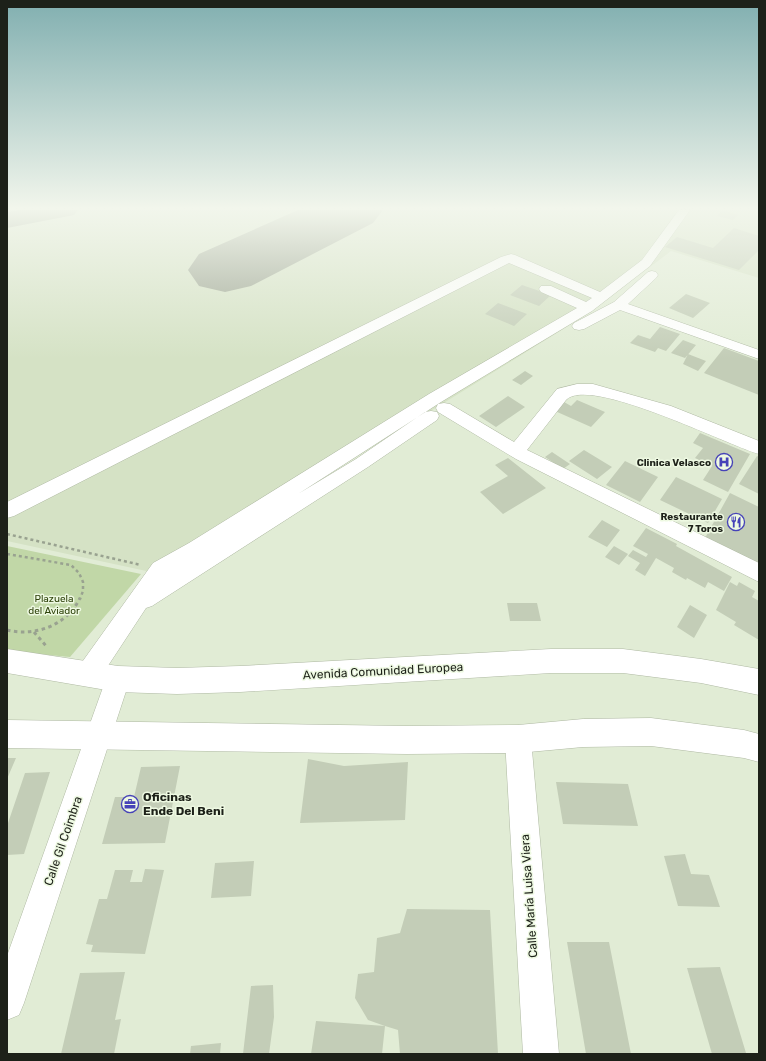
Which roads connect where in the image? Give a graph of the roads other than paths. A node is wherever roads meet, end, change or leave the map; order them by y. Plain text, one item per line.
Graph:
1 (506, 260) edge
2 (515, 260) edge
3 (649, 260) edge
4 (652, 275) dead end
5 (546, 289) dead end
6 (602, 297) junction
7 (618, 305) junction
8 (587, 308) junction
9 (759, 355) edge
10 (444, 408) junction
11 (759, 448) edge
12 (516, 451) junction
13 (7, 511) edge
14 (759, 573) edge
15 (138, 603) junction
16 (7, 661) edge
17 (88, 673) junction
18 (118, 679) junction
19 (759, 682) edge
20 (7, 734) edge
21 (98, 736) junction
22 (518, 739) junction
23 (759, 748) edge
24 (7, 1003) edge
25 (541, 1054) edge

1 - 13 street
2 - 6 street
3 - 6 street
4 - 7 street
5 - 8 street
6 - 8 street
7 - 9 street
7 - 10 street
8 - 15 street
10 - 12 street
10 - 15 street
11 - 12 street
12 - 14 street
15 - 17 street
16 - 17 main road, Avenida Comunidad Europea
17 - 18 main road, Avenida Comunidad Europea
18 - 19 main road, Avenida Comunidad Europea
18 - 21 street, Calle Gil Coimbra
20 - 21 main road
21 - 22 main road
21 - 24 street, Calle Gil Coimbra
22 - 23 main road
22 - 25 street, Calle María Luisa Viera

